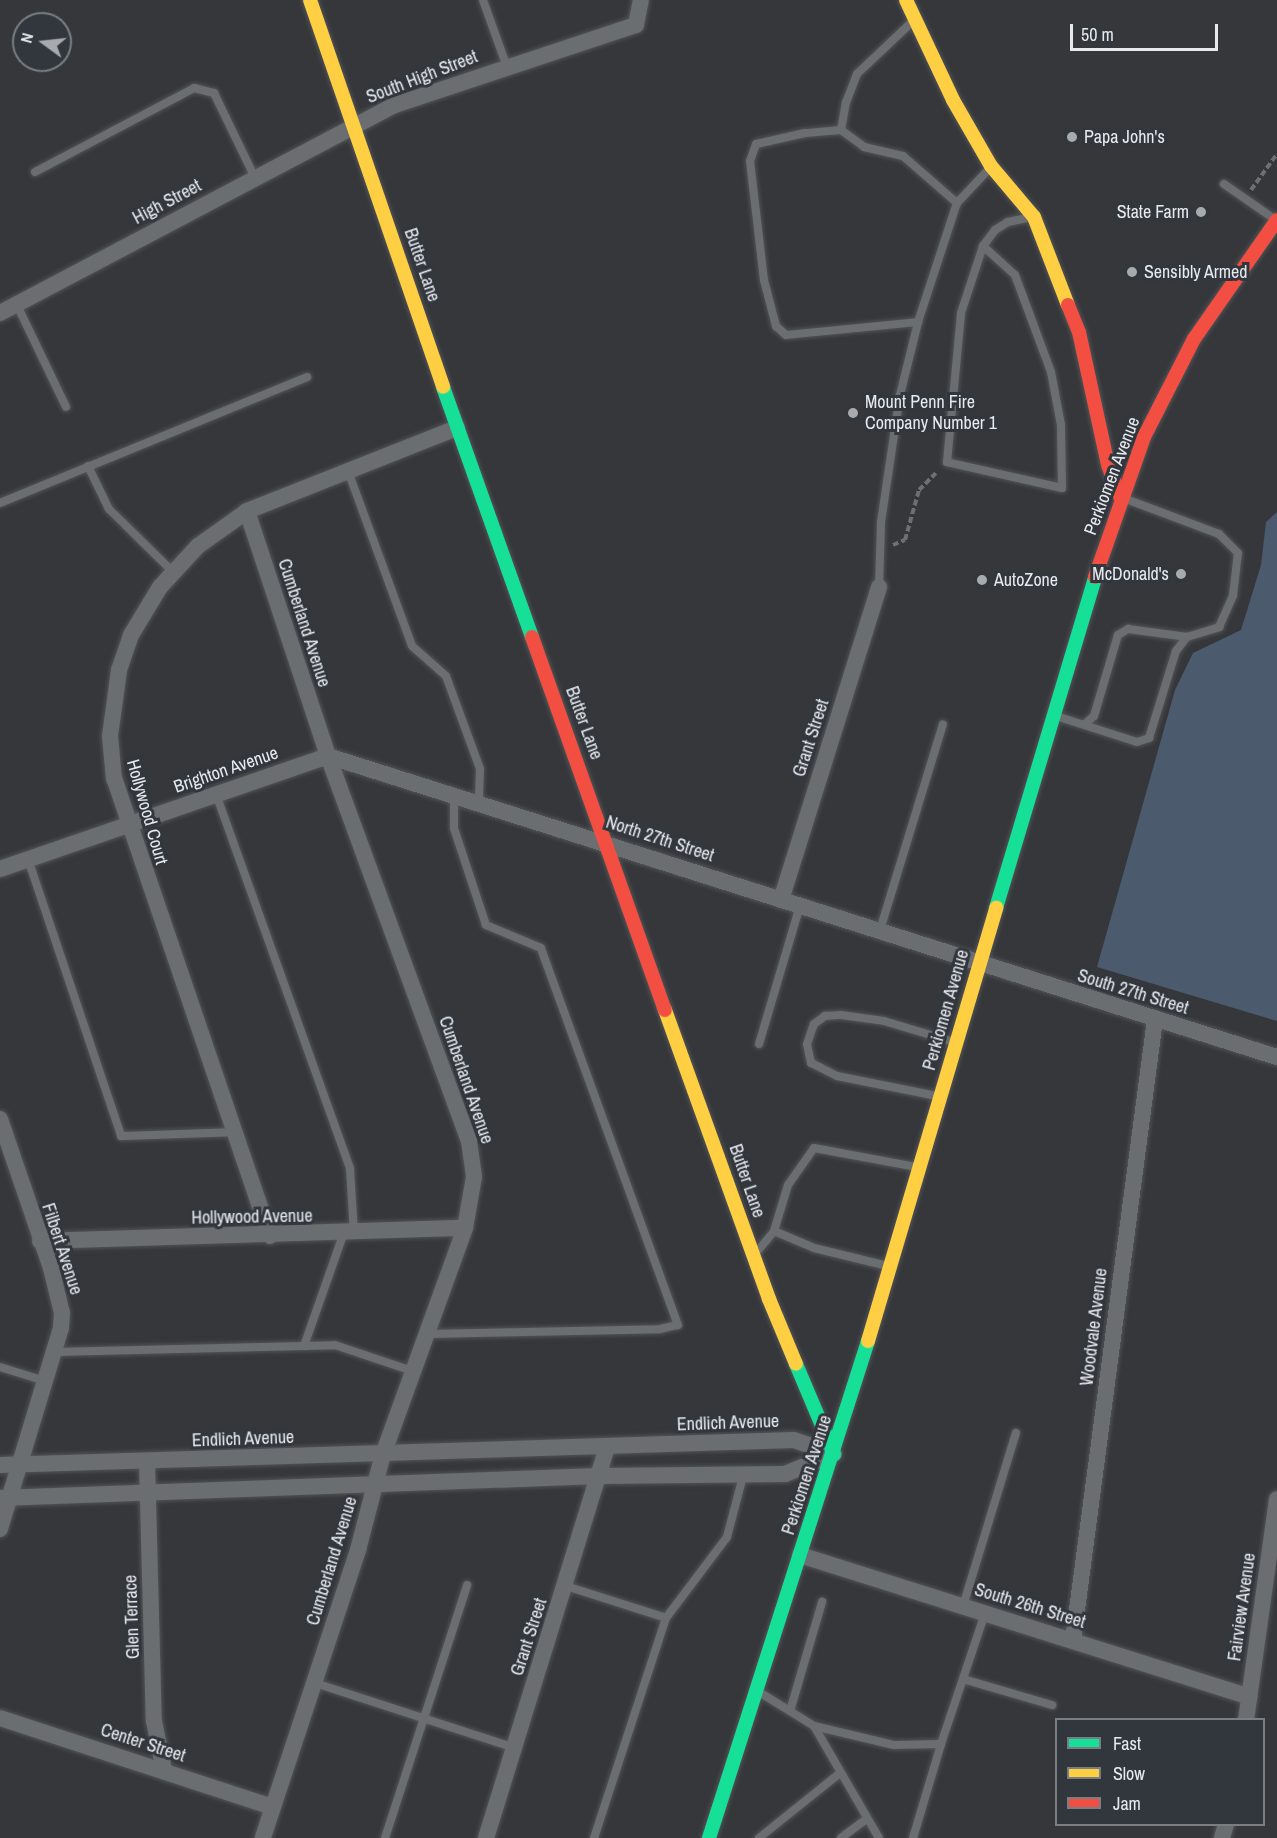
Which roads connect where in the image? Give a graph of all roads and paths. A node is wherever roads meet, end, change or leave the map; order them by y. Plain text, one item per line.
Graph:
1 (310, 0) edge
2 (483, 0) edge
3 (641, 0) edge
4 (906, 0) edge
5 (914, 21) junction
6 (507, 66) junction
7 (352, 126) junction
8 (841, 130) junction
9 (1277, 154) edge
10 (991, 166) junction
11 (35, 172) dead end
12 (255, 178) junction
13 (1224, 184) dead end
14 (1245, 199) junction
15 (957, 204) junction
16 (1034, 217) junction
17 (1277, 220) edge
18 (983, 246) junction
19 (17, 305) junction
20 (0, 313) edge
21 (918, 322) junction
22 (307, 377) dead end
23 (66, 407) dead end
24 (457, 428) junction
25 (947, 462) junction
26 (88, 466) junction
27 (348, 471) junction
28 (1120, 497) junction
29 (0, 503) edge
30 (247, 512) junction
31 (905, 540) dead end
32 (173, 572) junction
33 (879, 587) joint
34 (1187, 637) junction
35 (1052, 716) junction
36 (943, 724) dead end
37 (1085, 724) junction
38 (328, 756) junction
39 (216, 794) junction
40 (454, 794) junction
41 (479, 802) junction
42 (128, 824) junction
43 (608, 843) junction
44 (28, 859) junction
45 (0, 869) edge
46 (781, 900) junction
47 (800, 906) junction
48 (880, 930) junction
49 (978, 964) junction
50 (1155, 1020) junction
51 (955, 1042) junction
52 (759, 1044) dead end
53 (1277, 1057) edge
54 (940, 1097) junction
55 (0, 1119) edge
56 (234, 1132) junction
57 (920, 1168) junction
58 (465, 1228) junction
59 (774, 1231) junction
60 (348, 1234) junction
61 (270, 1236) junction
62 (40, 1242) junction
63 (754, 1255) junction
64 (891, 1267) junction
65 (428, 1334) junction
66 (304, 1346) junction
67 (54, 1352) junction
68 (0, 1367) edge
69 (416, 1372) junction
70 (45, 1381) junction
71 (1016, 1433) dead end
72 (607, 1448) junction
73 (383, 1454) junction
74 (834, 1454) junction
75 (147, 1462) junction
76 (21, 1465) junction
77 (0, 1466) edge
78 (744, 1472) junction
79 (599, 1476) junction
80 (375, 1484) junction
81 (147, 1492) junction
82 (5, 1497) edge
83 (1277, 1499) edge
84 (0, 1529) edge
85 (800, 1555) junction
86 (466, 1585) dead end
87 (566, 1586) junction
88 (822, 1602) dead end
89 (963, 1606) junction
90 (985, 1613) junction
91 (666, 1618) junction
92 (1073, 1640) junction
93 (963, 1679) junction
94 (315, 1683) junction
95 (756, 1690) junction
96 (1249, 1697) junction
97 (1052, 1705) dead end
98 (790, 1711) junction
99 (0, 1718) edge
100 (424, 1718) junction
101 (1246, 1718) edge
102 (813, 1726) junction
103 (941, 1744) junction
104 (515, 1748) junction
105 (164, 1770) junction
106 (840, 1773) junction
107 (273, 1807) junction
108 (865, 1820) junction
109 (263, 1838) edge
110 (385, 1838) edge
111 (486, 1838) edge
112 (594, 1838) edge
113 (710, 1838) edge
114 (759, 1838) edge
115 (841, 1838) edge
116 (879, 1838) edge
117 (913, 1838) edge

1 - 7 main road, Butter Lane
2 - 6 lane
3 - 6 street, South High Street
4 - 5 main road
5 - 8 lane
5 - 10 main road
6 - 7 street, South High Street
7 - 12 street, High Street
7 - 24 main road, Butter Lane
8 - 15 lane
8 - 21 lane
9 - 14 path
10 - 15 lane
10 - 16 main road
11 - 12 lane
12 - 19 street, High Street
13 - 14 lane
14 - 17 lane
15 - 21 lane
16 - 18 lane
16 - 28 main road
17 - 28 main road, Perkiomen Avenue
18 - 25 lane
18 - 25 lane
19 - 20 street, High Street
19 - 23 lane
21 - 33 lane
22 - 26 lane
24 - 27 street, Hollywood Court
24 - 43 main road, Butter Lane
25 - 31 path
26 - 29 lane
26 - 32 lane
27 - 30 street, Hollywood Court
27 - 41 lane
28 - 34 lane
28 - 35 main road, Perkiomen Avenue
30 - 32 street, Hollywood Court
30 - 38 street, Cumberland Avenue
32 - 42 street, Hollywood Court
33 - 46 street, Grant Street
34 - 37 lane
34 - 37 lane
35 - 37 lane
35 - 49 main road, Perkiomen Avenue
36 - 48 lane
38 - 39 street, Brighton Avenue
38 - 40 street, North 27th Street
38 - 58 street, Cumberland Avenue
39 - 42 street, Brighton Avenue
39 - 60 lane
40 - 41 street, North 27th Street
40 - 65 lane
41 - 43 street, North 27th Street
42 - 44 street, Brighton Avenue
42 - 56 street, Hollywood Court
43 - 46 street, North 27th Street
43 - 63 main road, Butter Lane
44 - 45 street, Brighton Avenue
44 - 56 lane
46 - 47 street, North 27th Street
47 - 48 street, North 27th Street
47 - 52 lane
48 - 49 street, North 27th Street
49 - 50 street, South 27th Street
49 - 51 main road, Perkiomen Avenue
50 - 53 street, South 27th Street
50 - 92 street, Woodvale Avenue
51 - 54 main road, Perkiomen Avenue
51 - 54 lane
54 - 57 main road, Perkiomen Avenue
55 - 62 street, Filbert Avenue
56 - 61 street, Hollywood Court
57 - 59 lane
57 - 64 main road, Perkiomen Avenue
58 - 60 street, Hollywood Avenue
58 - 65 street, Cumberland Avenue
59 - 63 lane
59 - 64 lane
60 - 61 street, Hollywood Avenue
60 - 66 lane
61 - 62 street, Hollywood Avenue
62 - 67 street, Filbert Avenue
63 - 74 main road, Butter Lane
64 - 74 main road, Perkiomen Avenue
65 - 69 street, Cumberland Avenue
66 - 67 lane
66 - 69 lane
67 - 70 street, Filbert Avenue
68 - 70 lane
69 - 73 street, Cumberland Avenue
70 - 76 street, Filbert Avenue
71 - 89 lane
72 - 73 street, Endlich Avenue
72 - 74 street, Endlich Avenue
72 - 79 street, Grant Street
73 - 75 street, Endlich Avenue
73 - 80 street, Cumberland Avenue
74 - 78 street
74 - 85 main road, Perkiomen Avenue
75 - 76 street, Endlich Avenue
75 - 81 street, Glen Terrace
76 - 77 street, Endlich Avenue
76 - 82 street, Filbert Avenue
78 - 79 street
78 - 91 lane
79 - 80 street
79 - 87 street, Grant Street
80 - 81 street
80 - 94 street, Cumberland Avenue
81 - 82 street
81 - 105 street, Glen Terrace
82 - 84 street, Filbert Avenue
83 - 96 street, Fairview Avenue
85 - 89 street, South 26th Street
85 - 95 main road, Perkiomen Avenue
86 - 100 lane
87 - 91 lane
87 - 104 street, Grant Street
88 - 98 lane
89 - 90 street, South 26th Street
90 - 92 street, South 26th Street
90 - 93 lane
91 - 112 lane
92 - 96 street, South 26th Street
93 - 97 lane
93 - 103 lane
94 - 100 lane
94 - 107 street, Cumberland Avenue
95 - 98 lane
95 - 113 main road, Perkiomen Avenue
96 - 101 street, Fairview Avenue
98 - 102 lane
99 - 105 street, Center Street
100 - 104 lane
100 - 110 lane
102 - 103 lane
102 - 106 lane
103 - 117 lane
104 - 111 street, Grant Street
105 - 107 street, Center Street
106 - 108 lane
106 - 114 lane
107 - 109 street, Cumberland Avenue
108 - 115 lane
108 - 116 lane

